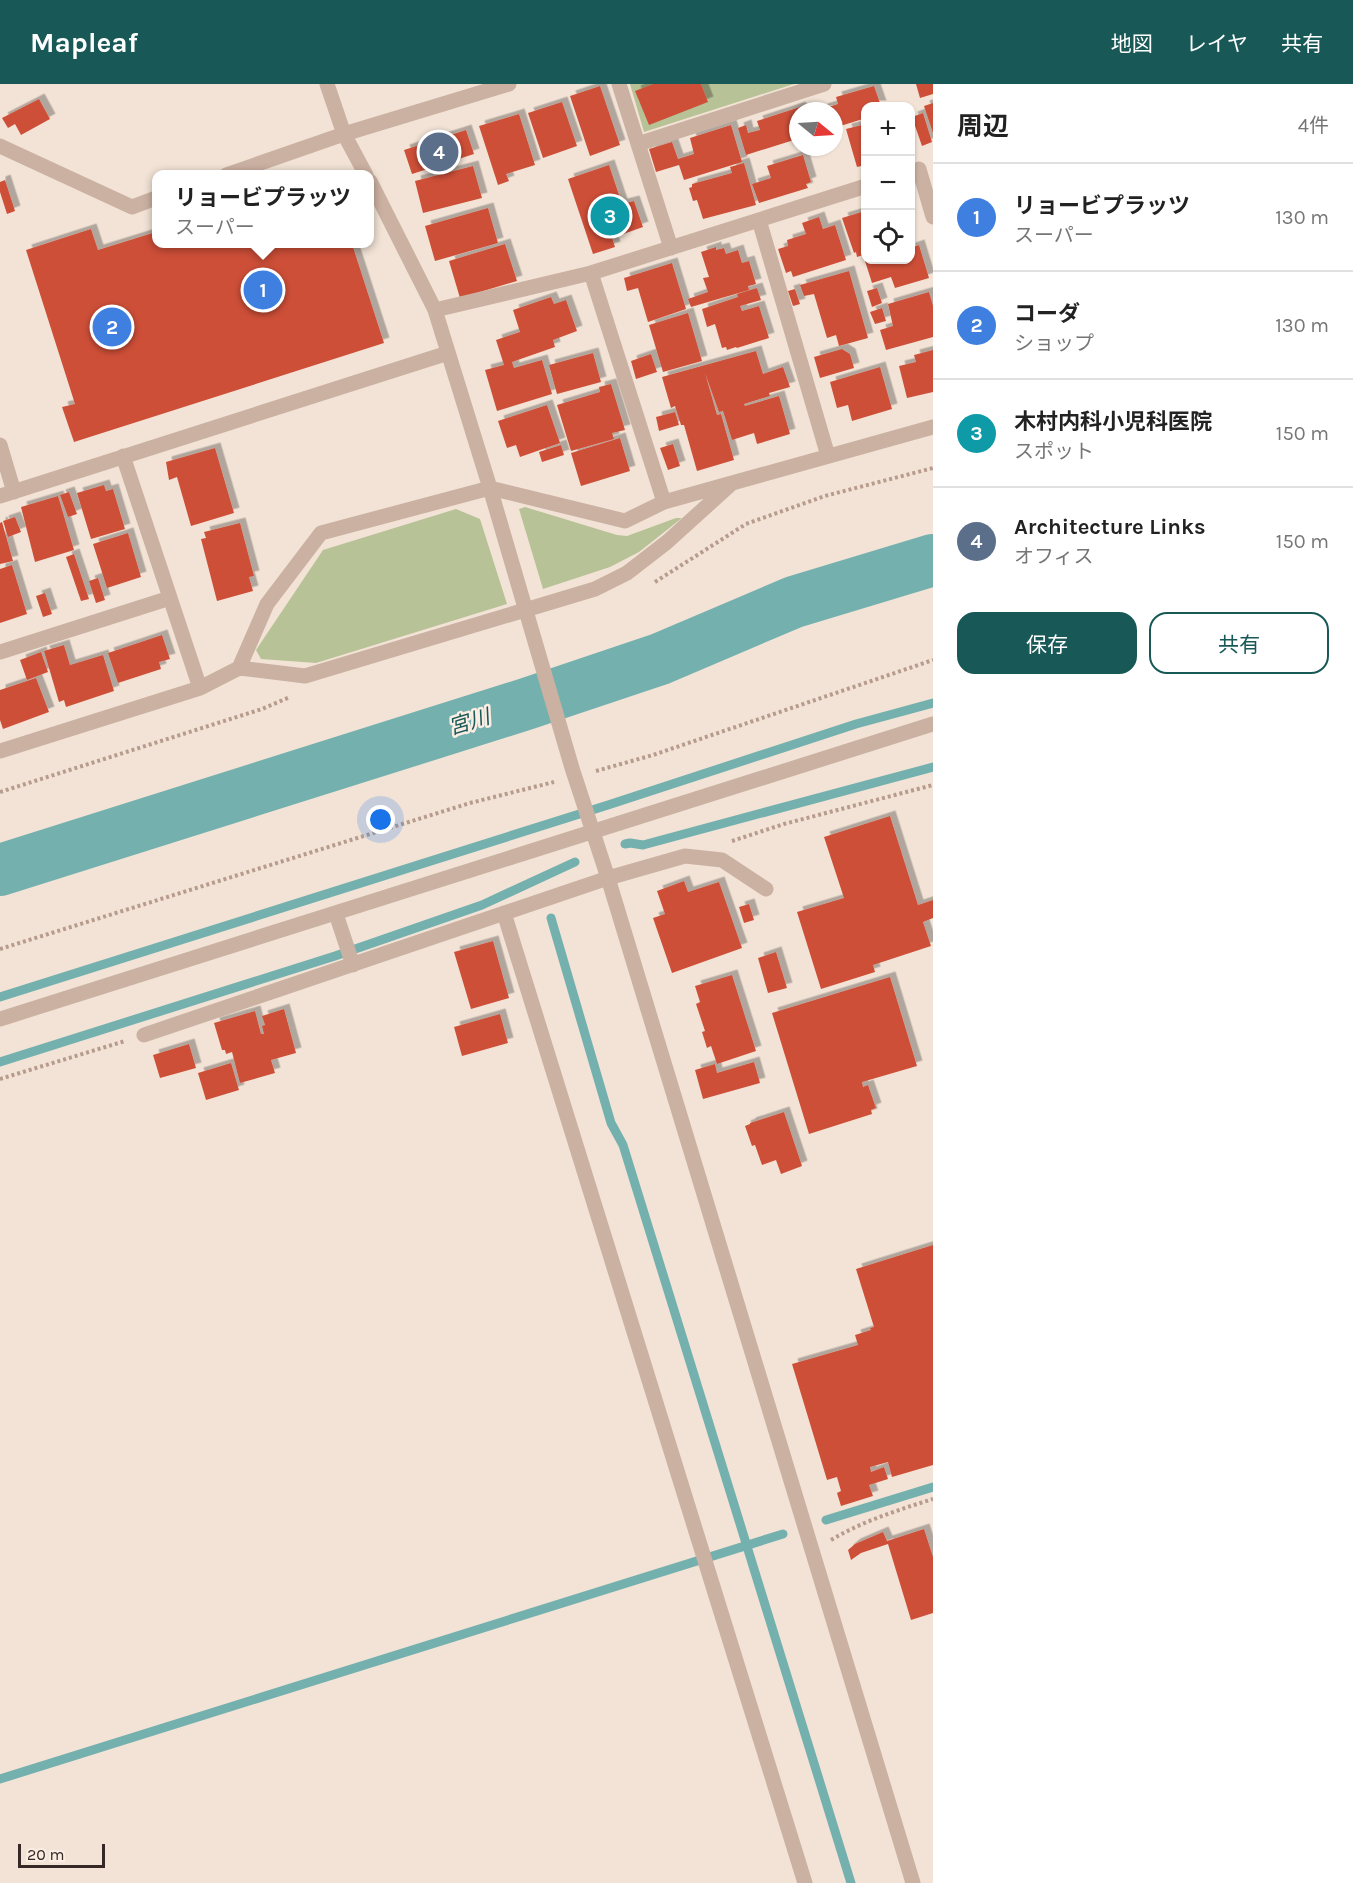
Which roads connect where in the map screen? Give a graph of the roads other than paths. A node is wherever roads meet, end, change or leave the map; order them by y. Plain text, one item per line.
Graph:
1 (327, 84) edge
2 (509, 84) edge
3 (619, 84) edge
4 (824, 84) edge
5 (344, 134) junction
6 (638, 144) junction
7 (0, 146) edge
8 (921, 168) edge
9 (238, 170) edge
10 (364, 170) edge
11 (861, 188) edge
12 (374, 190) edge
13 (152, 200) edge
14 (933, 217) edge
15 (759, 220) junction
16 (670, 248) junction
17 (591, 273) junction
18 (435, 310) junction
19 (448, 353) junction
20 (933, 427) edge
21 (0, 445) edge
22 (123, 456) junction
23 (828, 456) junction
24 (732, 483) junction
25 (490, 488) junction
26 (7, 494) edge
27 (664, 502) junction
28 (170, 598) junction
29 (527, 618) junction
30 (0, 652) edge
31 (239, 668) junction
32 (200, 688) junction
33 (933, 724) edge
34 (0, 751) edge
35 (589, 819) junction
36 (608, 878) junction
37 (766, 889) dead end
38 (504, 913) junction
39 (336, 914) junction
40 (350, 955) junction
41 (0, 1019) edge
42 (144, 1035) road end
43 (805, 1883) edge
44 (913, 1883) edge

1 - 5 street
2 - 5 street
3 - 6 street
4 - 6 street
5 - 9 street
5 - 10 street
6 - 16 street
7 - 13 street
8 - 14 street
11 - 15 street
12 - 18 street
15 - 16 street
15 - 23 street
16 - 17 street
17 - 18 street
17 - 27 street
18 - 19 street
19 - 22 street
19 - 25 street
20 - 23 street
21 - 26 street
22 - 26 street
22 - 28 street
23 - 24 street
24 - 27 street
24 - 29 street
25 - 27 street
25 - 29 street
25 - 31 street
28 - 30 street
28 - 32 street
29 - 31 street
29 - 35 street
31 - 32 street
32 - 34 street
33 - 35 street
35 - 36 street
35 - 39 street
36 - 37 street
36 - 38 street
36 - 44 street
38 - 40 street
38 - 43 street
39 - 40 street
39 - 41 street
40 - 42 street

